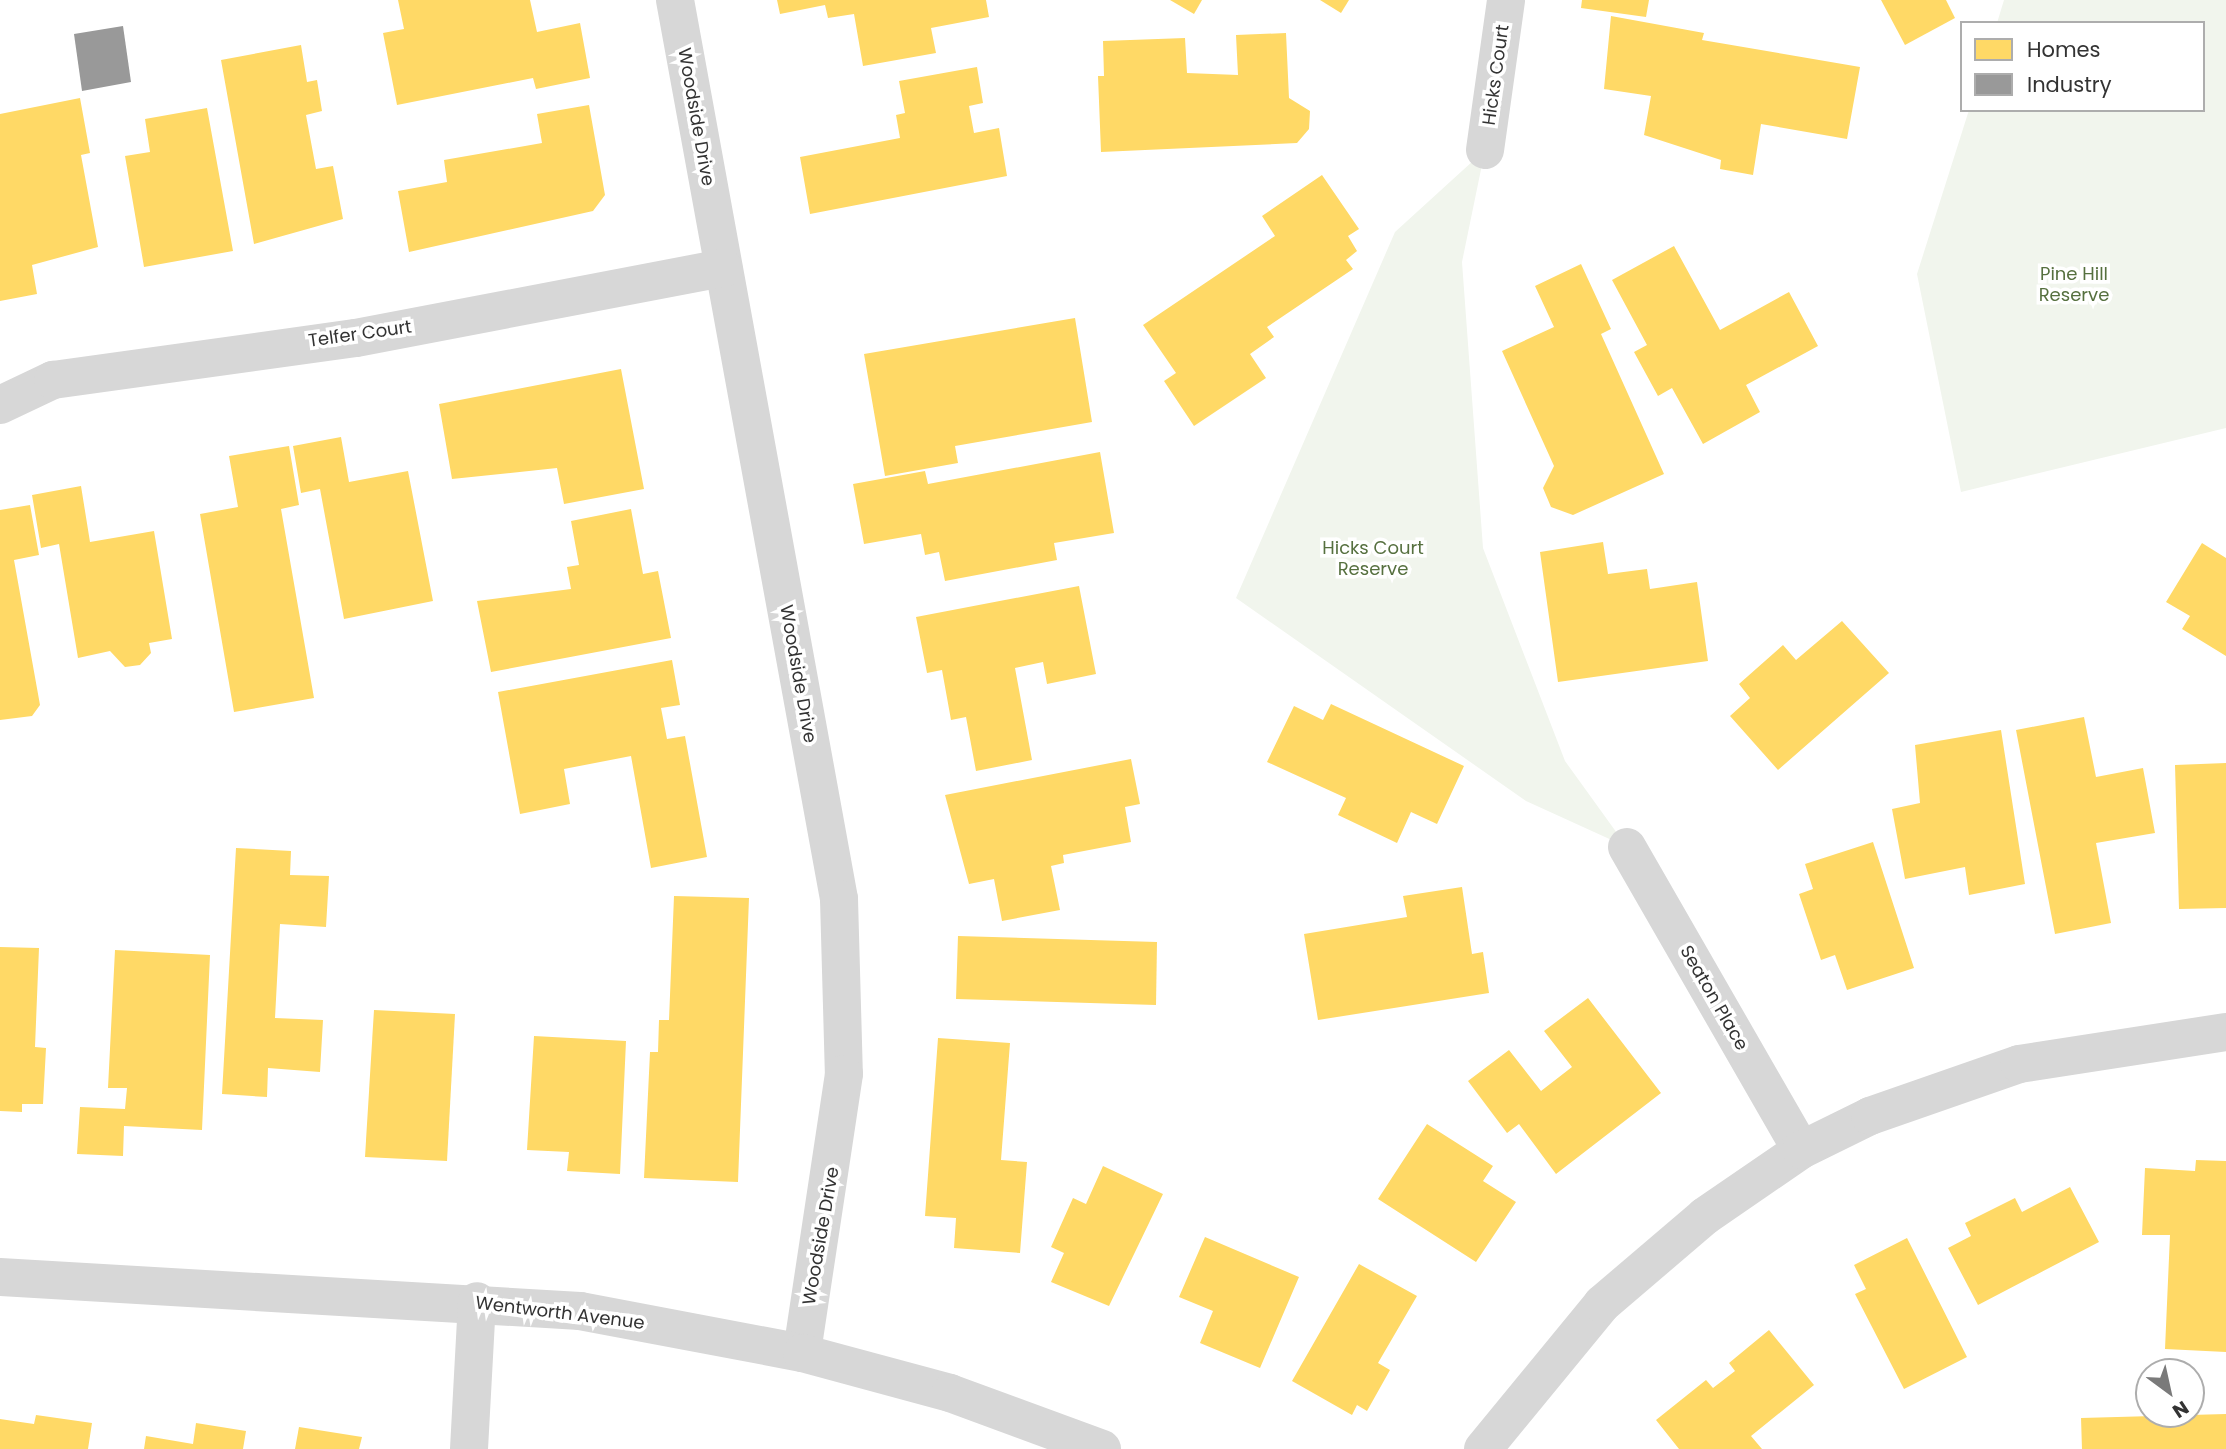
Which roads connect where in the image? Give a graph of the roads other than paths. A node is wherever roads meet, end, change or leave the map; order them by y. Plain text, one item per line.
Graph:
1 (675, 0) edge
2 (1506, 0) edge
3 (1485, 150) dead end
4 (723, 268) junction
5 (0, 405) edge
6 (1627, 847) dead end
7 (2226, 1032) edge
8 (1801, 1150) junction
9 (0, 1277) edge
10 (477, 1301) junction
11 (802, 1353) junction
12 (469, 1449) edge
13 (1102, 1449) edge
14 (1483, 1449) edge

1 - 4 street, Woodside Drive
2 - 3 street, Hicks Court
4 - 5 street, Telfer Court
4 - 11 street, Woodside Drive
6 - 8 street, Seaton Place
7 - 8 street
8 - 14 street
9 - 10 street, Wentworth Avenue
10 - 11 street, Wentworth Avenue
10 - 12 street
11 - 13 street, Wentworth Avenue

